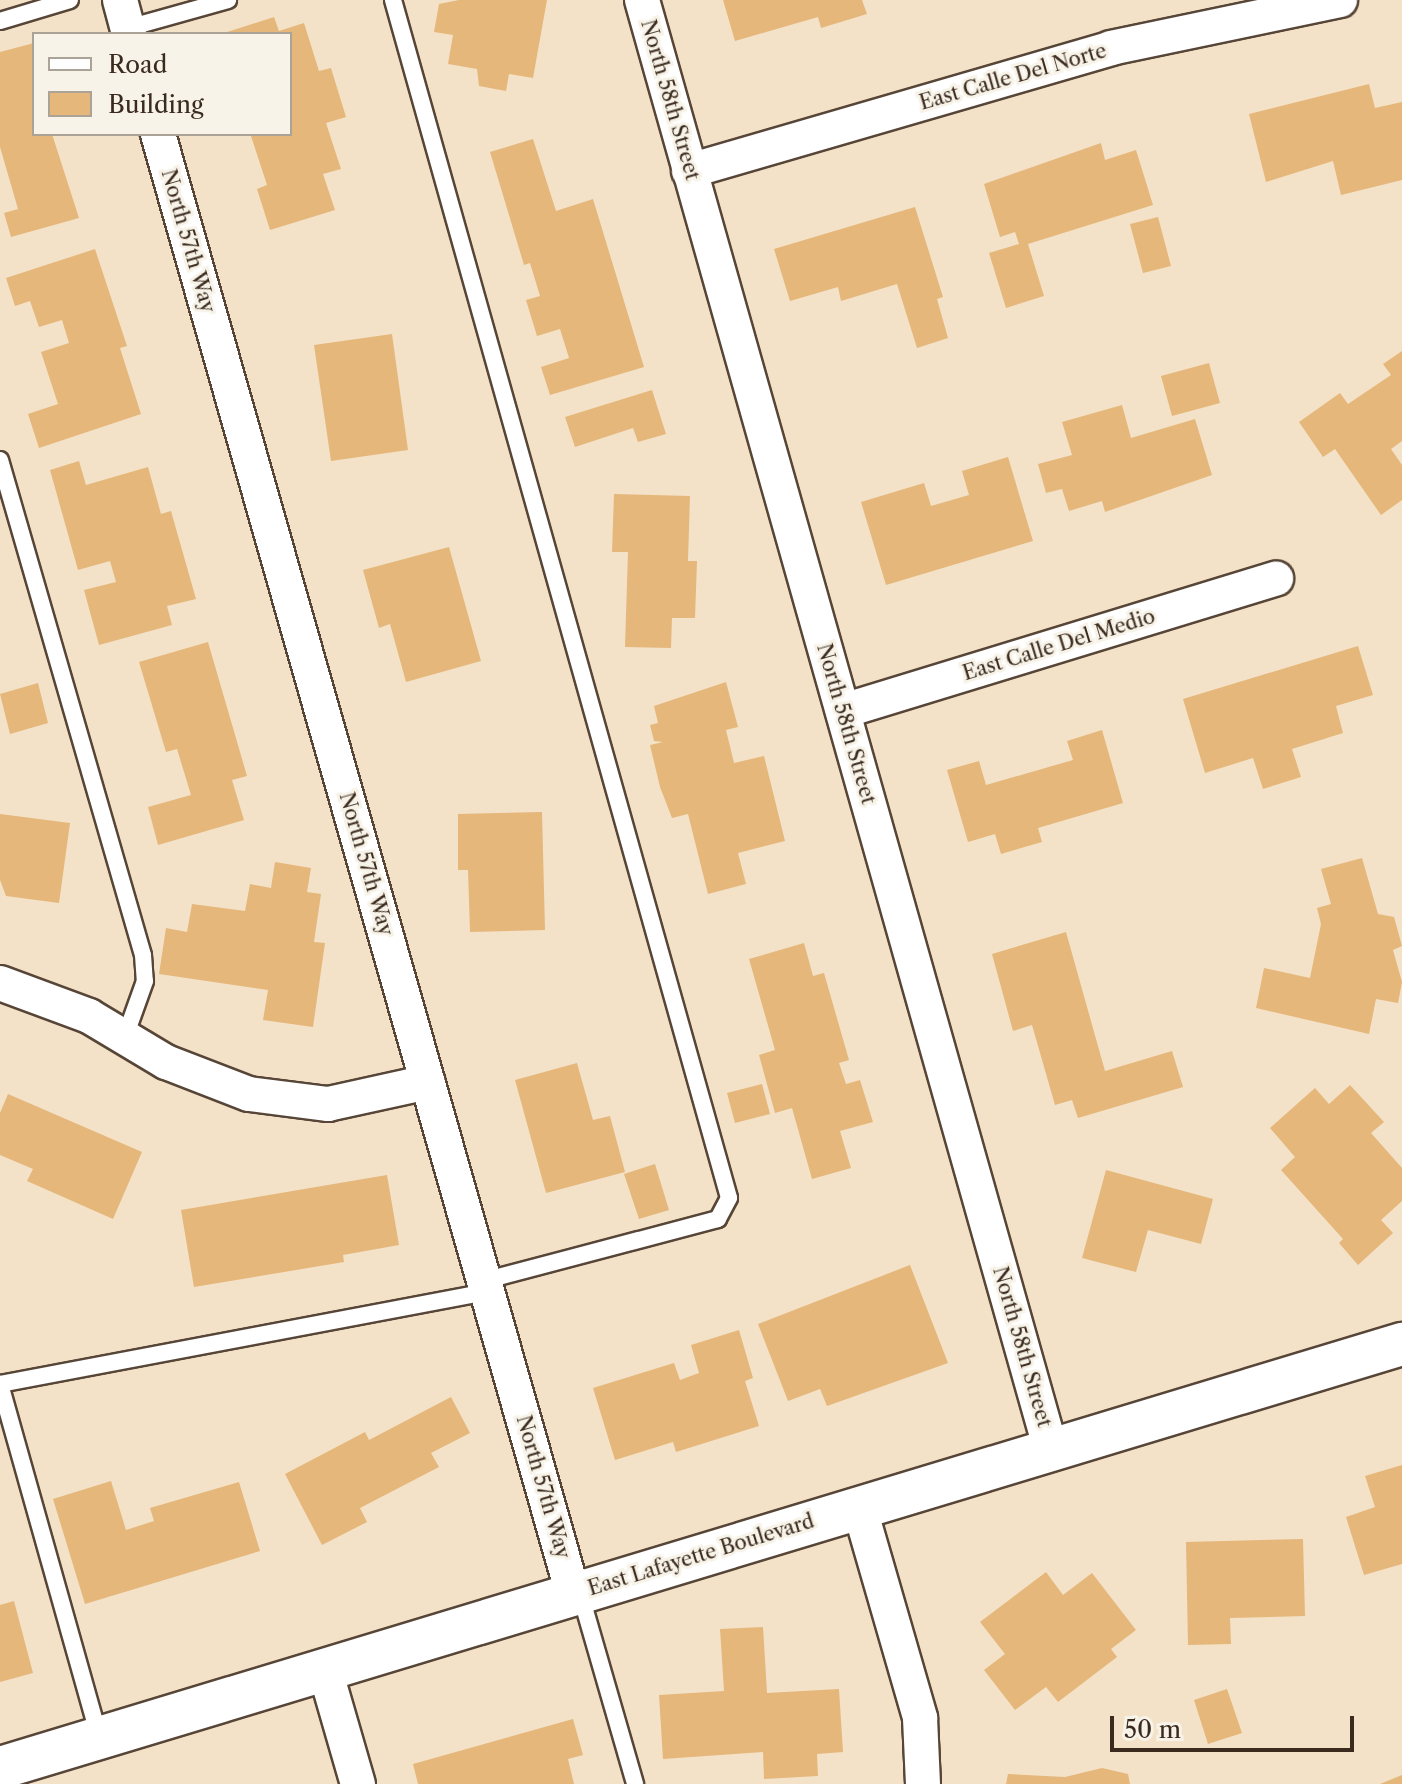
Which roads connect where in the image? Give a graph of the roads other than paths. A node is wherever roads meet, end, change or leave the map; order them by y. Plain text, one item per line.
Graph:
1 (70, 0) edge
2 (228, 0) edge
3 (393, 0) edge
4 (642, 0) edge
5 (1340, 0) edge
6 (0, 21) edge
7 (126, 21) edge
8 (159, 136) edge
9 (689, 171) junction
10 (0, 460) edge
11 (1276, 579) dead end
12 (843, 711) junction
13 (0, 983) edge
14 (125, 1037) junction
15 (428, 1082) junction
16 (485, 1287) junction
17 (1402, 1344) edge
18 (0, 1384) edge
19 (1050, 1447) junction
20 (859, 1506) junction
21 (576, 1593) junction
22 (325, 1670) junction
23 (100, 1739) junction
24 (0, 1768) edge
25 (358, 1784) edge
26 (635, 1784) edge
27 (923, 1784) edge

1 - 6 lane
2 - 7 lane
3 - 16 lane
4 - 9 street, North 58th Street
5 - 9 street, East Calle Del Norte
8 - 15 street, North 57th Way
9 - 12 street, North 58th Street
10 - 14 lane
11 - 12 street, East Calle Del Medio
12 - 19 street, North 58th Street
13 - 14 street
14 - 15 street
15 - 16 street, North 57th Way
16 - 18 lane
16 - 21 street, North 57th Way
17 - 19 street, East Lafayette Boulevard
18 - 23 lane
19 - 20 street, East Lafayette Boulevard
20 - 21 street, East Lafayette Boulevard
20 - 27 street
21 - 22 street, East Lafayette Boulevard
21 - 26 lane
22 - 23 street, East Lafayette Boulevard
22 - 25 street
23 - 24 street, East Lafayette Boulevard

